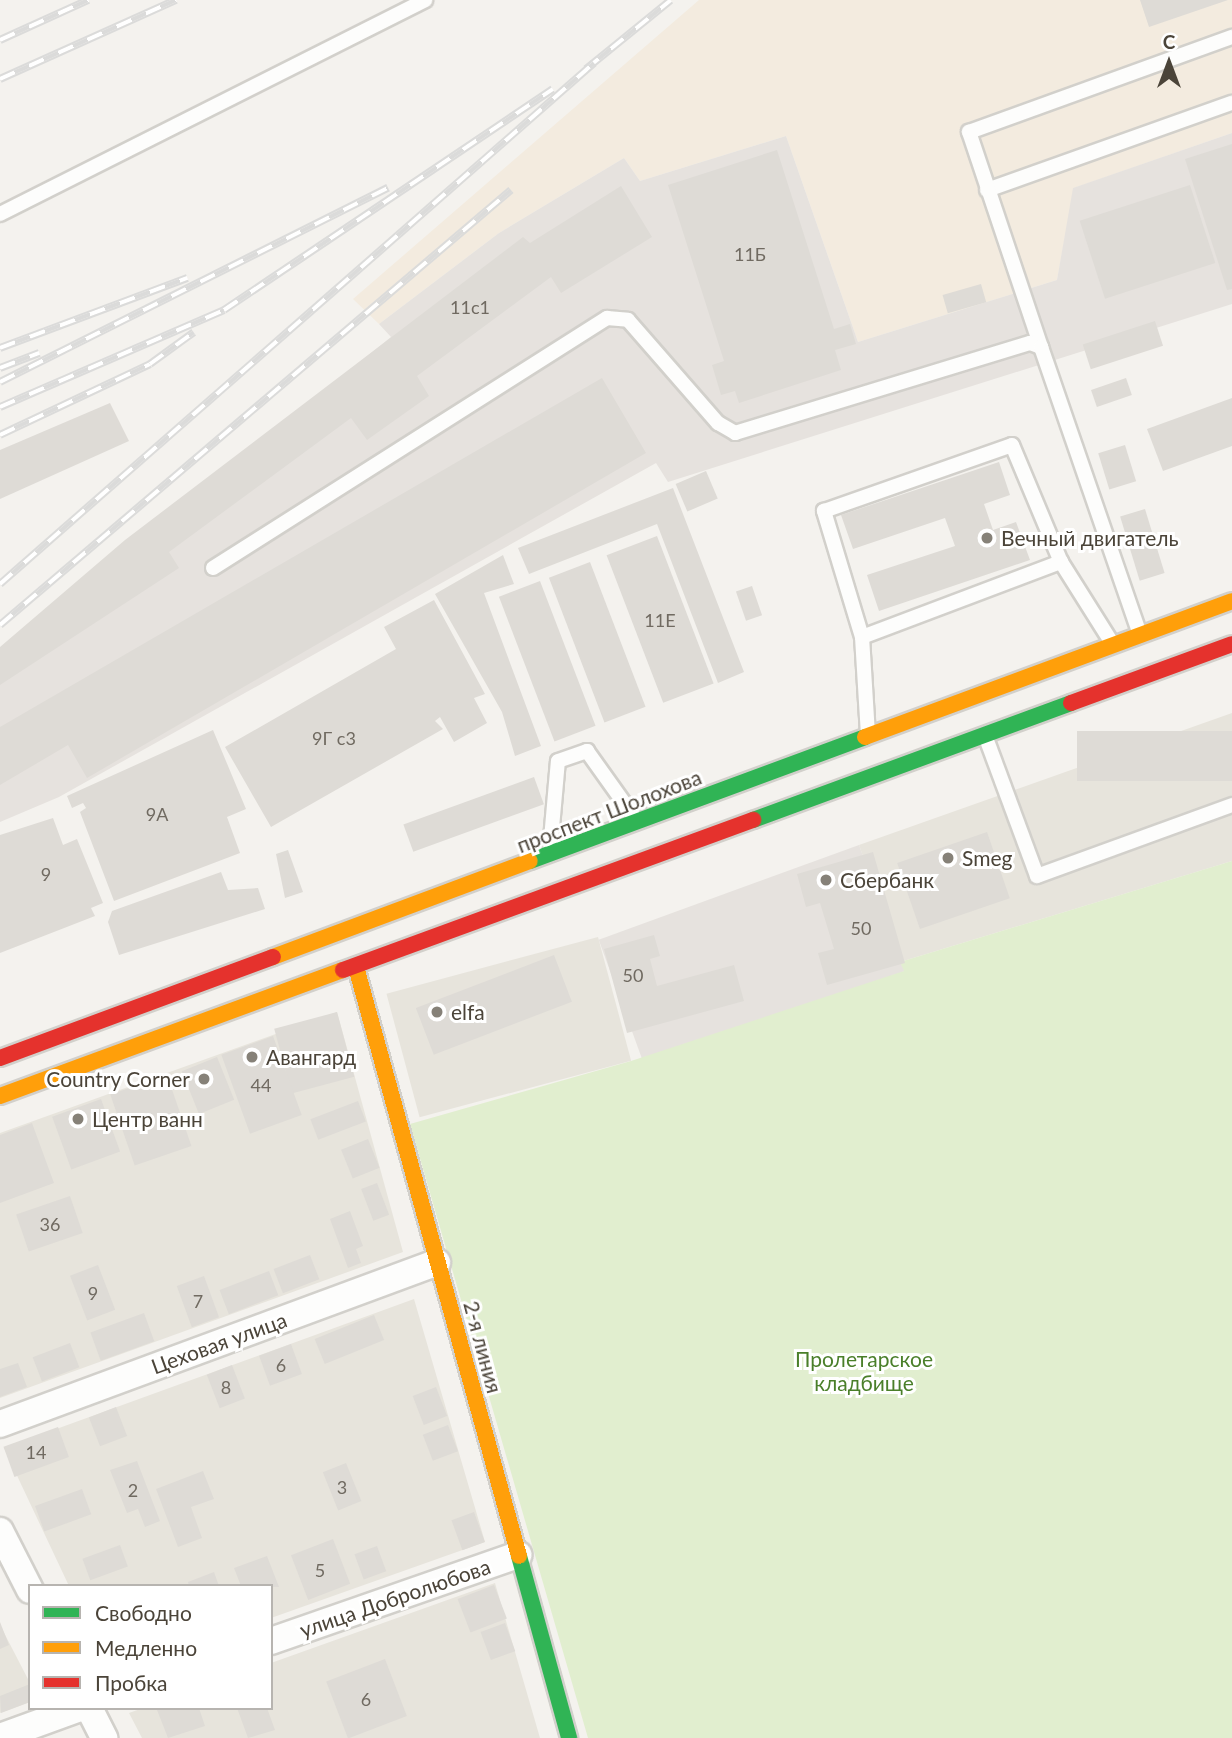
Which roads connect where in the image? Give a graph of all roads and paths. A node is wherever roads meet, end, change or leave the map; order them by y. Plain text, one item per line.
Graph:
1 (425, 0) edge
2 (1232, 37) edge
3 (1232, 103) edge
4 (987, 190) junction
5 (0, 214) edge
6 (1041, 347) junction
7 (1061, 562) junction
8 (213, 568) dead end
9 (1232, 601) edge
10 (1139, 634) junction
11 (862, 637) junction
12 (1113, 644) junction
13 (1232, 644) edge
14 (984, 734) junction
15 (868, 736) junction
16 (1232, 805) edge
17 (638, 823) junction
18 (550, 856) junction
19 (356, 967) junction
20 (0, 1058) edge
21 (0, 1096) edge
22 (437, 1262) junction
23 (0, 1424) edge
24 (0, 1531) edge
25 (518, 1555) junction
26 (28, 1586) edge
27 (273, 1640) edge
28 (74, 1710) edge
29 (90, 1710) edge
30 (0, 1737) edge
31 (104, 1738) edge
32 (569, 1738) edge

1 - 5 lane
2 - 4 lane
3 - 4 lane
4 - 6 lane
6 - 8 lane
6 - 10 lane
7 - 11 lane
7 - 11 lane
7 - 12 lane
9 - 10 main road, проспект Шолохова
10 - 12 main road, проспект Шолохова
11 - 15 lane
12 - 15 main road, проспект Шолохова
13 - 14 main road
14 - 16 lane
14 - 19 main road
15 - 17 main road, проспект Шолохова
17 - 18 main road, проспект Шолохова
17 - 18 lane
18 - 20 main road, проспект Шолохова
19 - 21 main road
19 - 22 main road, 2-я линия
22 - 23 street, Цеховая улица
22 - 25 main road, 2-я линия
24 - 26 street
25 - 27 street, улица Добролюбова
25 - 32 main road, 2-я линия
28 - 30 street
29 - 31 street

